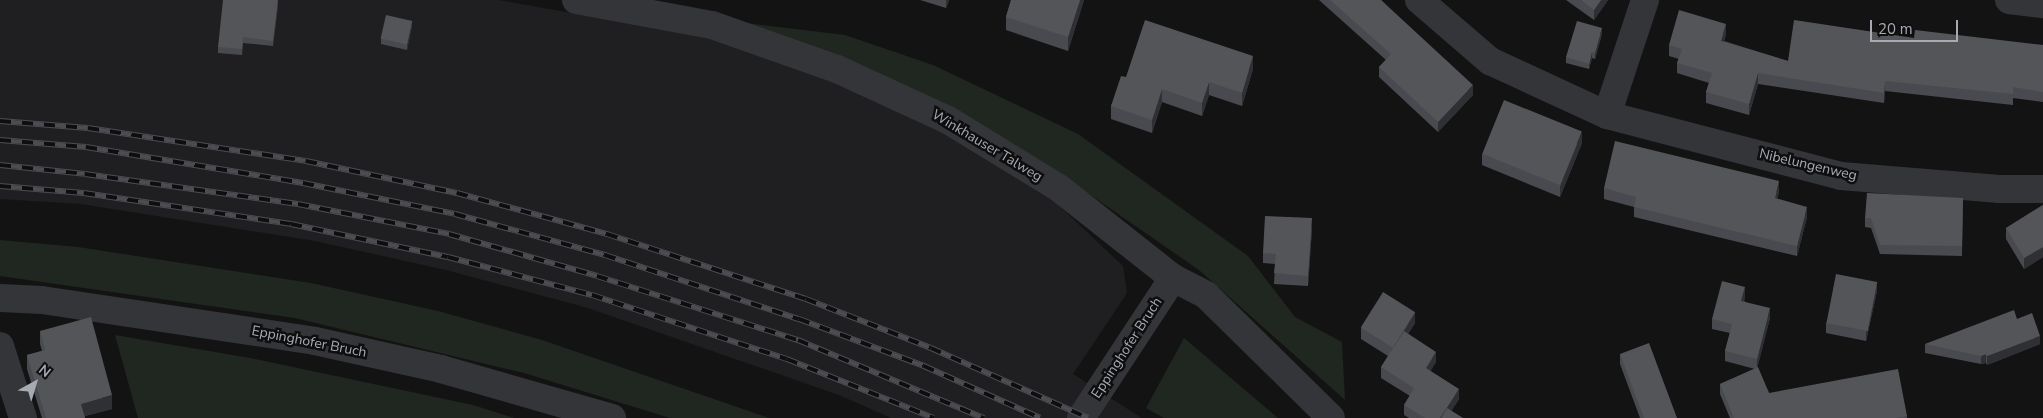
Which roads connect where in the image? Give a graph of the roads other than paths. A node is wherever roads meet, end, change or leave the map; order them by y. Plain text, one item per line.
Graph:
1 (576, 0) edge
2 (1419, 0) edge
3 (1645, 0) edge
4 (2009, 0) edge
5 (2043, 4) edge
6 (1607, 115) junction
7 (2043, 189) edge
8 (1173, 278) junction
9 (0, 298) edge
10 (0, 346) edge
11 (23, 418) edge
12 (612, 418) edge
13 (1081, 418) edge
14 (1331, 418) edge

1 - 8 street, Winkhauser Talweg
2 - 6 street, Nibelungenweg
3 - 6 street
4 - 5 street
6 - 7 street, Nibelungenweg
8 - 13 street, Eppinghofer Bruch
8 - 14 street, Winkhauser Talweg
9 - 12 street, Eppinghofer Bruch
10 - 11 street

